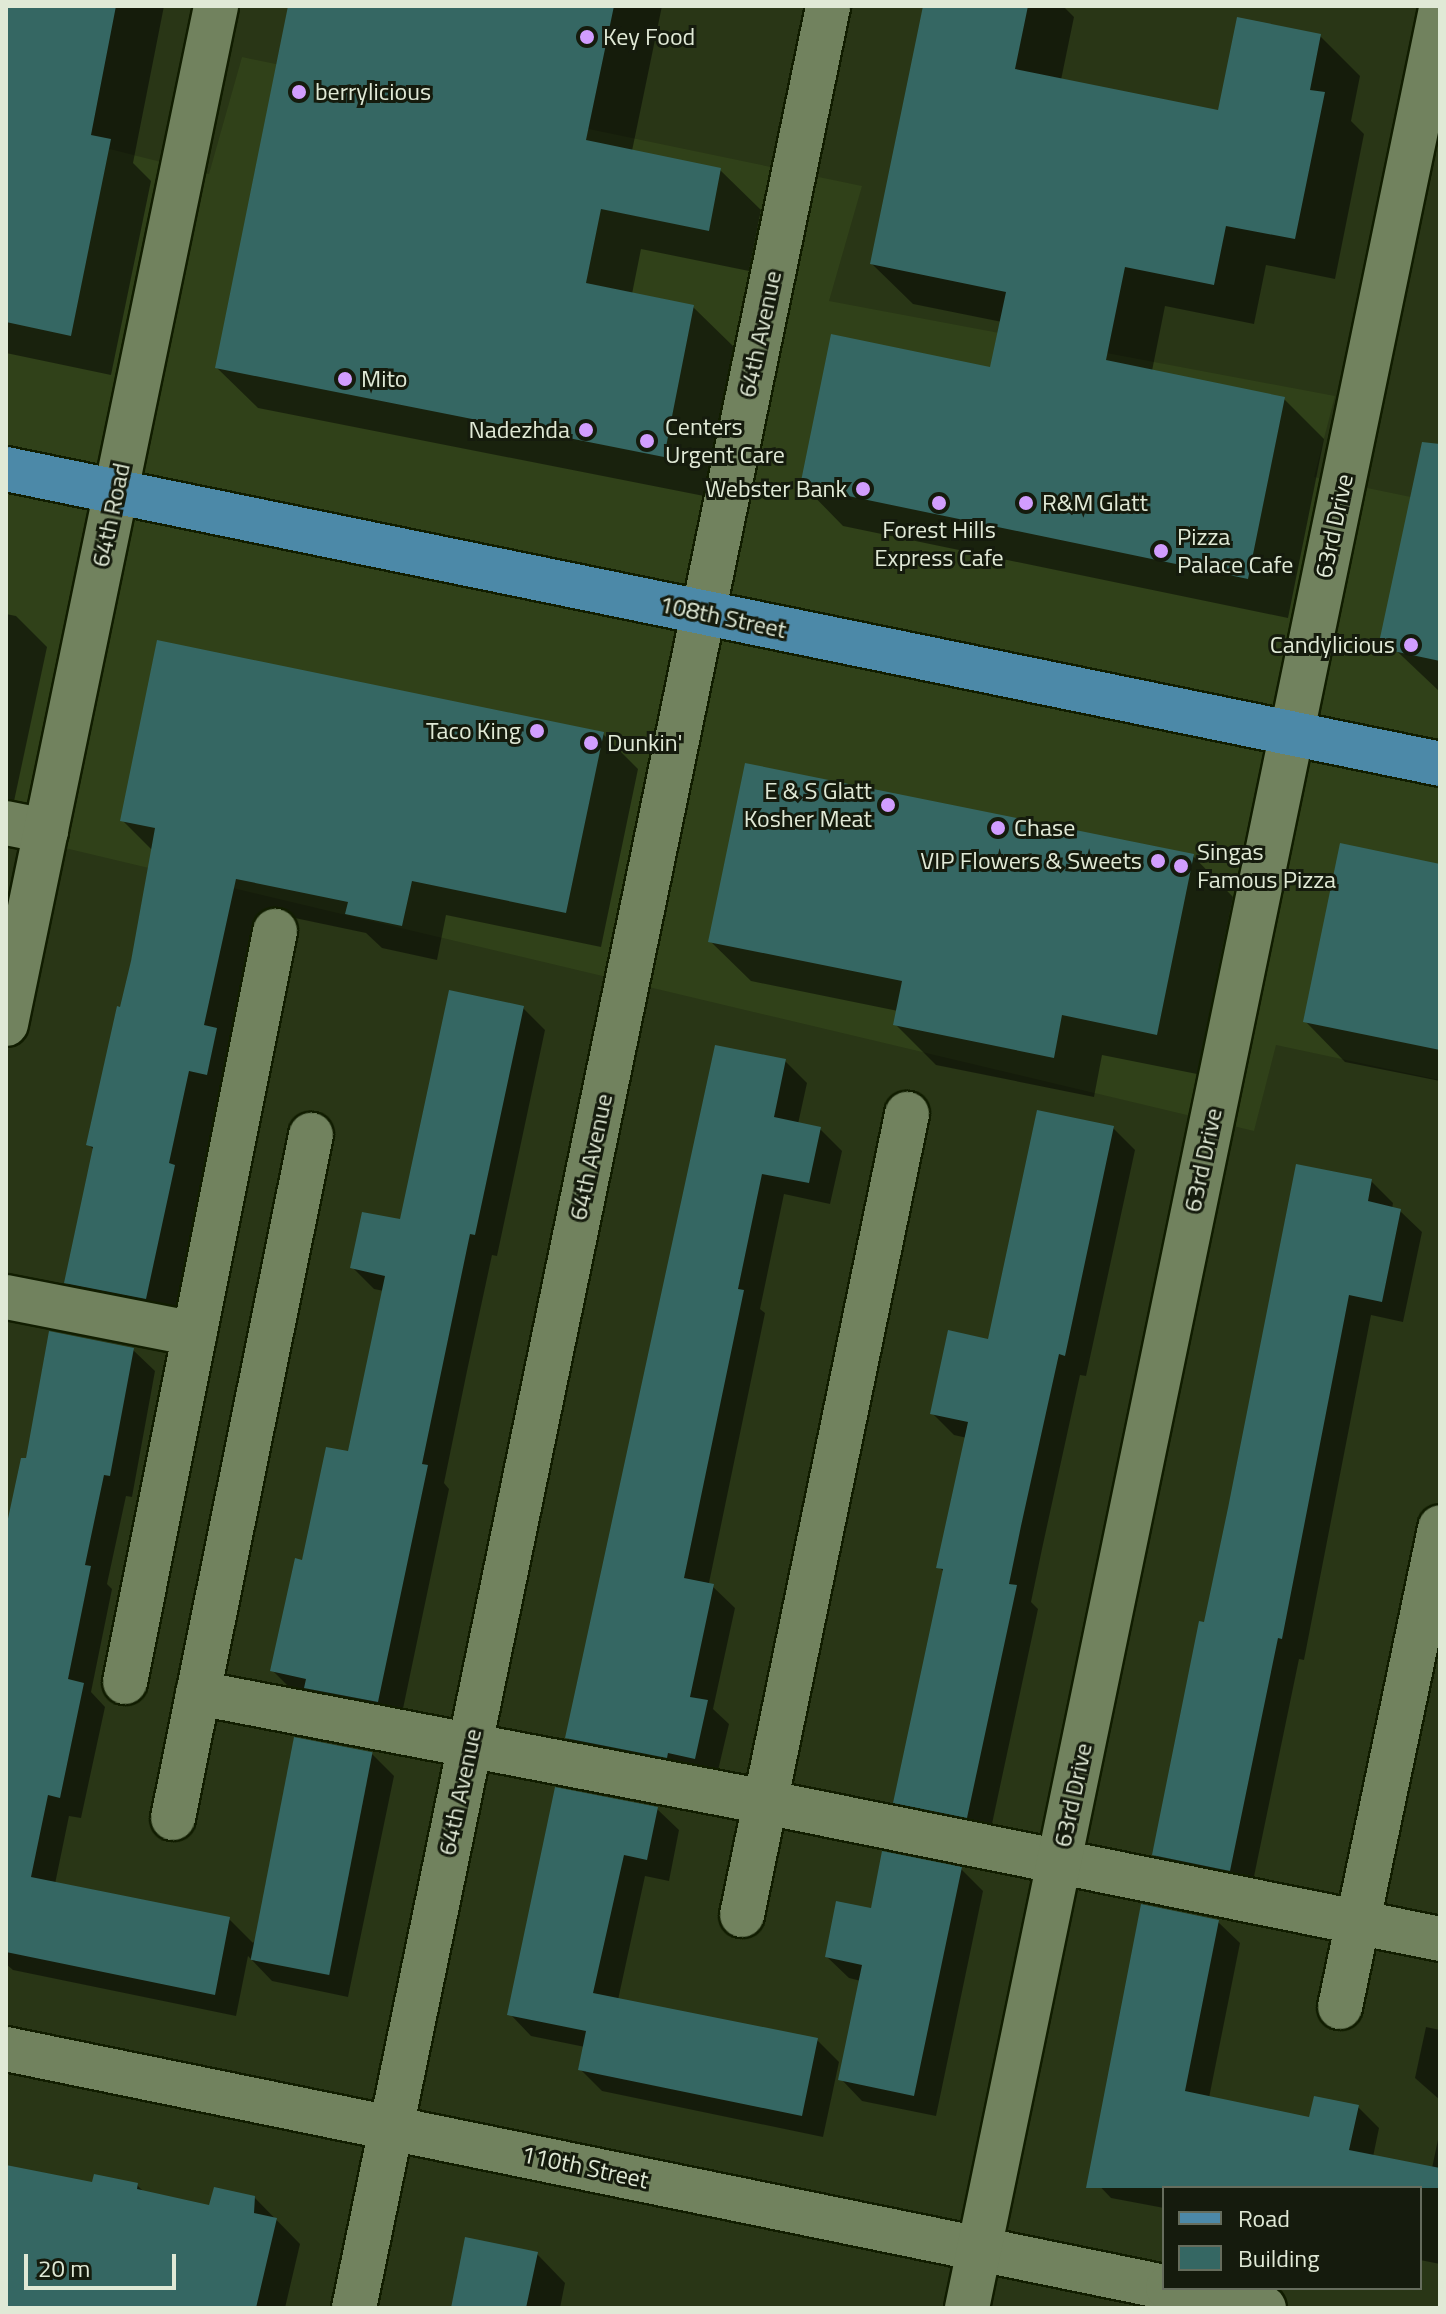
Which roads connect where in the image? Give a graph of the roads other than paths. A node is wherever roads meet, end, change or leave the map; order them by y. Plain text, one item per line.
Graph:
1 (216, 6) edge
2 (828, 6) edge
3 (1440, 13) edge
4 (6, 469) edge
5 (116, 491) junction
6 (703, 613) junction
7 (1291, 734) junction
8 (1440, 764) edge
9 (26, 827) edge
10 (275, 931) dead end
11 (6, 1024) edge
12 (907, 1114) dead end
13 (311, 1135) dead end
14 (6, 1297) edge
15 (194, 1334) junction
16 (1440, 1527) edge
17 (125, 1682) dead end
18 (198, 1693) junction
19 (470, 1746) junction
20 (765, 1802) junction
21 (173, 1818) dead end
22 (1059, 1863) junction
23 (742, 1915) dead end
24 (1358, 1923) junction
25 (1440, 1939) edge
26 (1340, 2007) dead end
27 (6, 2049) edge
28 (391, 2126) junction
29 (979, 2249) junction
30 (1162, 2287) edge
31 (1176, 2290) edge
32 (354, 2308) edge
33 (967, 2308) edge
34 (1264, 2308) edge

1 - 5 street, 64th Road
2 - 6 street, 64th Avenue
3 - 7 street, 63rd Drive
4 - 5 main road, 108th Street
5 - 6 main road, 108th Street
5 - 9 street, 64th Road
6 - 7 main road, 108th Street
6 - 19 street, 64th Avenue
7 - 8 main road, 108th Street
7 - 22 street, 63rd Drive
9 - 11 street, 64th Road
10 - 15 street
12 - 20 street
13 - 18 street
14 - 15 street
15 - 17 street
16 - 24 street
18 - 19 street
18 - 21 street
19 - 20 street
19 - 28 street, 64th Avenue
20 - 22 street
20 - 23 street
22 - 24 street
22 - 29 street, 63rd Drive
24 - 25 street
24 - 26 street
27 - 28 street, 110th Street
28 - 29 street, 110th Street
28 - 32 street, 64th Avenue
29 - 30 street, 110th Street
29 - 33 street, 63rd Drive
31 - 34 street, 110th Street

